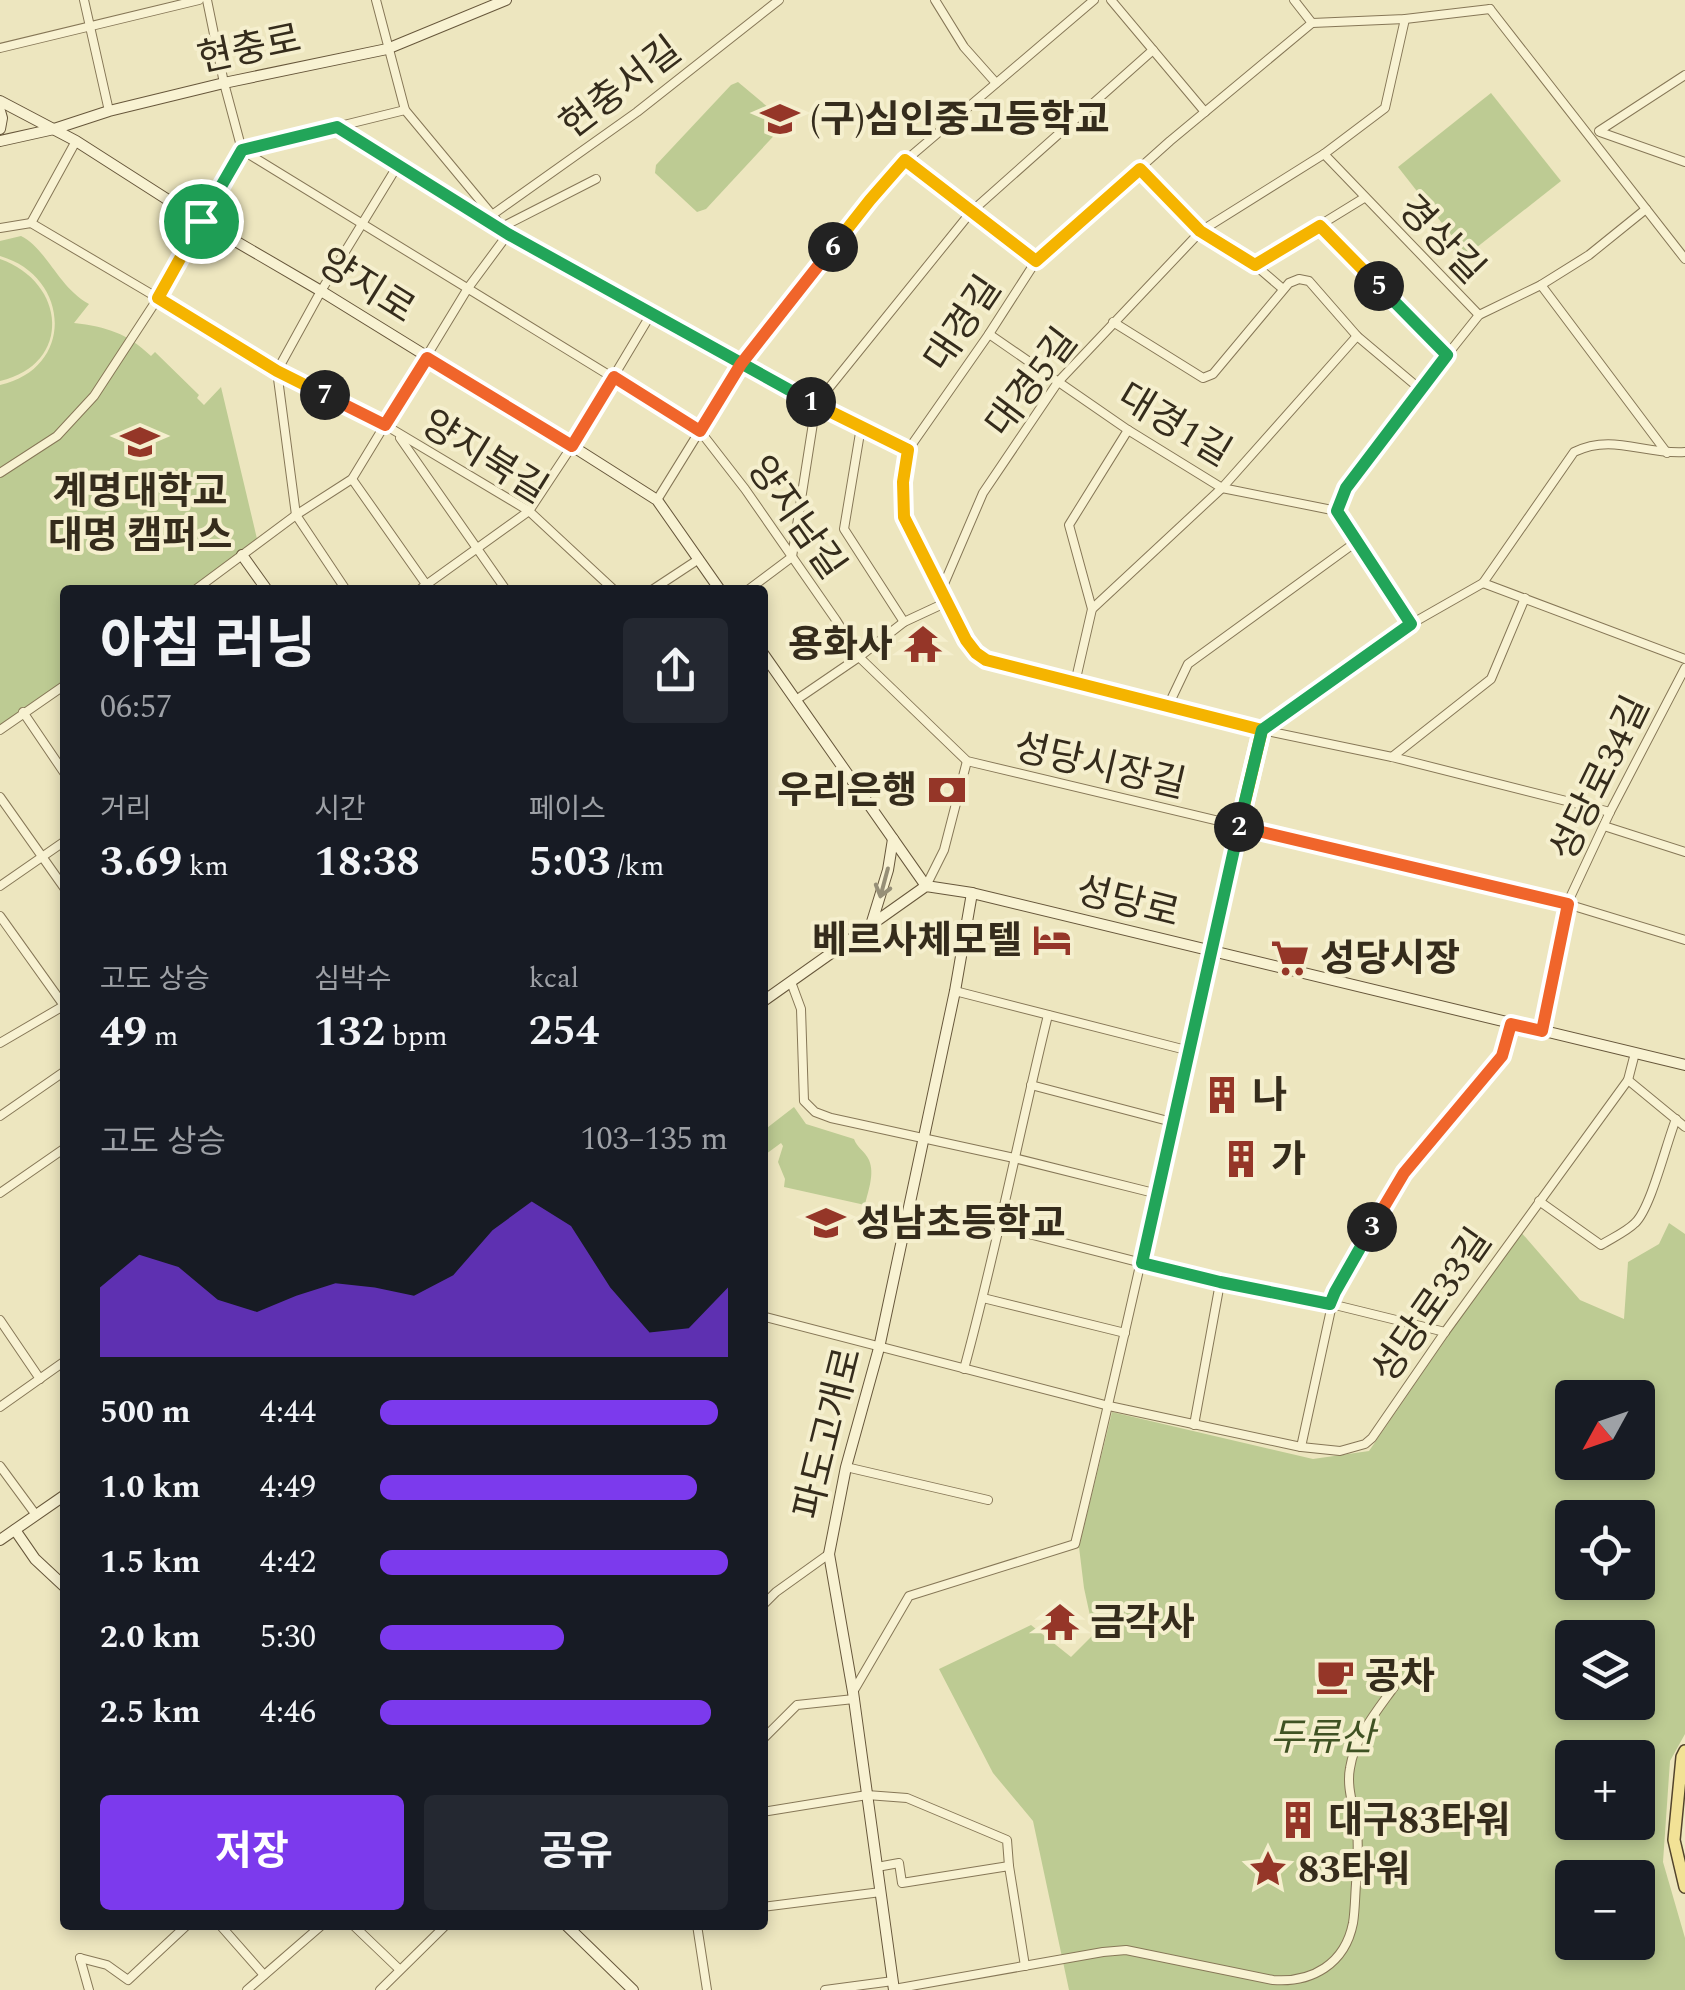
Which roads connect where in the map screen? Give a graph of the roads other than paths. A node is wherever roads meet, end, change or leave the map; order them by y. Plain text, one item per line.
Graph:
1 (84, 0) edge
2 (203, 0) edge
3 (376, 0) edge
4 (506, 0) edge
5 (779, 0) edge
6 (935, 0) edge
7 (1094, 0) edge
8 (1111, 0) edge
9 (1294, 0) edge
10 (1490, 5) edge
11 (1405, 20) junction
12 (1312, 23) junction
13 (90, 25) junction
14 (0, 48) edge
15 (389, 48) junction
16 (1153, 50) junction
17 (1685, 74) edge
18 (224, 83) junction
19 (996, 84) junction
20 (1, 103) edge
21 (405, 110) junction
22 (109, 111) junction
23 (1205, 112) junction
24 (337, 127) junction
25 (54, 128) junction
26 (0, 129) edge
27 (1594, 134) junction
28 (0, 140) edge
29 (76, 141) junction
30 (242, 150) junction
31 (1324, 154) junction
32 (905, 160) junction
33 (1685, 162) edge
34 (398, 165) junction
35 (1140, 169) junction
36 (596, 179) dead end
37 (1364, 198) junction
38 (1646, 209) junction
39 (971, 212) junction
40 (492, 215) junction
41 (201, 221) junction
42 (361, 222) junction
43 (30, 223) junction
44 (1320, 226) junction
45 (0, 228) edge
46 (505, 230) junction
47 (1200, 231) junction
48 (1685, 260) edge
49 (1036, 261) junction
50 (1255, 265) junction
51 (1542, 284) junction
52 (468, 288) junction
53 (1284, 289) junction
54 (321, 290) junction
55 (158, 298) junction
56 (651, 314) junction
57 (1479, 316) junction
58 (1113, 322) junction
59 (989, 334) junction
60 (1357, 336) junction
61 (1447, 355) junction
62 (427, 358) junction
63 (742, 365) junction
64 (277, 371) junction
65 (614, 377) junction
66 (1058, 382) junction
67 (1420, 389) junction
68 (816, 404) junction
69 (385, 425) junction
70 (862, 427) junction
71 (1128, 430) junction
72 (700, 431) junction
73 (396, 432) junction
74 (572, 446) junction
75 (908, 450) junction
76 (1685, 452) edge
77 (1667, 453) junction
78 (0, 473) edge
79 (352, 479) junction
80 (1222, 488) junction
81 (657, 500) junction
82 (529, 511) junction
83 (1337, 511) junction
84 (296, 515) junction
85 (1356, 542) junction
86 (477, 548) junction
87 (242, 555) junction
88 (792, 557) junction
89 (699, 558) junction
90 (1483, 583) junction
91 (202, 585) edge
92 (263, 585) edge
93 (343, 585) edge
94 (423, 585) edge
95 (429, 585) edge
96 (503, 585) edge
97 (609, 585) edge
98 (659, 585) edge
99 (717, 585) edge
100 (755, 585) edge
101 (941, 591) junction
102 (1524, 598) junction
103 (947, 602) junction
104 (1092, 609) junction
105 (904, 622) junction
106 (1411, 624) junction
107 (859, 658) junction
108 (1685, 659) edge
109 (768, 660) edge
110 (1685, 668) edge
111 (1076, 683) junction
112 (60, 688) edge
113 (796, 700) junction
114 (1168, 706) junction
115 (23, 712) junction
116 (0, 730) edge
117 (1262, 730) junction
118 (1392, 758) junction
119 (967, 761) junction
120 (60, 767) edge
121 (0, 797) edge
122 (1610, 812) junction
123 (1239, 826) junction
124 (1604, 826) junction
125 (893, 839) junction
126 (60, 845) edge
127 (1685, 852) edge
128 (42, 857) junction
129 (60, 882) edge
130 (0, 886) edge
131 (926, 886) junction
132 (972, 893) junction
133 (1568, 904) junction
134 (0, 916) edge
135 (871, 925) junction
136 (1685, 940) edge
137 (1210, 952) junction
138 (790, 982) junction
139 (955, 991) junction
140 (768, 998) edge
141 (60, 999) edge
142 (60, 1009) edge
143 (1048, 1015) junction
144 (1511, 1024) junction
145 (1542, 1031) junction
146 (0, 1043) edge
147 (1190, 1051) junction
148 (1635, 1053) junction
149 (1685, 1065) edge
150 (60, 1074) edge
151 (1628, 1080) junction
152 (1031, 1085) junction
153 (0, 1116) edge
154 (1676, 1119) junction
155 (1172, 1122) junction
156 (1685, 1127) edge
157 (924, 1137) junction
158 (60, 1151) edge
159 (1014, 1158) junction
160 (0, 1193) edge
161 (1158, 1194) junction
162 (1539, 1201) junction
163 (998, 1226) junction
164 (1142, 1263) junction
165 (1220, 1282) junction
166 (983, 1298) junction
167 (1330, 1304) junction
168 (768, 1318) edge
169 (0, 1320) edge
170 (1444, 1332) junction
171 (1125, 1333) junction
172 (879, 1348) junction
173 (60, 1365) edge
174 (964, 1369) junction
175 (40, 1379) junction
176 (1109, 1406) junction
177 (0, 1407) edge
178 (1194, 1425) junction
179 (1301, 1447) junction
180 (0, 1466) edge
181 (846, 1467) junction
182 (60, 1498) edge
183 (988, 1500) dead end
184 (36, 1515) junction
185 (15, 1530) junction
186 (0, 1540) edge
187 (829, 1554) junction
188 (60, 1582) edge
189 (768, 1600) edge
190 (1394, 1687) dead end
191 (854, 1696) junction
192 (768, 1734) edge
193 (1685, 1752) edge
194 (868, 1795) junction
195 (768, 1811) edge
196 (877, 1866) junction
197 (1009, 1866) junction
198 (1685, 1887) edge
199 (881, 1892) junction
200 (768, 1906) edge
201 (182, 1930) edge
202 (224, 1930) edge
203 (316, 1930) edge
204 (358, 1930) edge
205 (441, 1930) edge
206 (572, 1930) edge
207 (580, 1930) edge
208 (697, 1930) edge
209 (576, 1934) junction
210 (1025, 1966) junction
211 (399, 1969) junction
212 (264, 1975) junction
213 (894, 1986) edge
214 (89, 1990) edge
215 (246, 1990) edge
216 (380, 1990) edge
217 (632, 1990) edge
218 (707, 1990) edge
219 (824, 1990) edge

1 - 13 street
2 - 13 street
2 - 18 street
3 - 15 street
4 - 15 main road, 현충로
5 - 40 street, 현충서길
6 - 19 street
7 - 19 street
8 - 16 street
9 - 12 street
10 - 11 street
10 - 27 street
11 - 12 street
11 - 31 street, 대경5길
12 - 23 street, 대경길
13 - 14 street
13 - 22 street
15 - 18 main road, 현충로
15 - 21 street
16 - 23 street
16 - 39 street
17 - 27 street
18 - 22 main road, 현충로
18 - 30 street
19 - 32 street
20 - 25 main road, 양지로
20 - 26 main road
21 - 24 street
21 - 40 street
22 - 25 main road, 현충로
23 - 35 street, 대경길
24 - 30 street
24 - 34 street
25 - 28 main road, 현충로
25 - 29 main road, 양지로
27 - 33 street
27 - 38 street
29 - 41 main road, 양지로
29 - 43 street
30 - 41 street
30 - 42 street, 양지남길
31 - 37 street, 경상길
31 - 47 street, 대경5길
32 - 39 street
32 - 63 street
34 - 42 street
34 - 46 street
35 - 47 street
35 - 49 street, 대경길
36 - 46 street
37 - 44 street
37 - 57 street, 경상길
38 - 48 street
38 - 51 street
39 - 49 street
39 - 68 street
40 - 46 street
41 - 54 main road, 양지로
41 - 55 street
42 - 52 street, 양지남길
42 - 54 street
43 - 45 street
43 - 55 street, 양지북길
44 - 50 street
44 - 61 street
46 - 52 street
46 - 56 street
47 - 50 street
47 - 58 street, 대경5길
49 - 59 street, 대경길
50 - 53 street
51 - 57 street
51 - 77 street
52 - 62 street
52 - 65 street, 양지남길
53 - 58 street
53 - 60 street
54 - 62 main road, 양지로
54 - 64 street
55 - 64 street, 양지북길
55 - 78 street
56 - 63 street
56 - 65 street
57 - 61 street, 경상길
58 - 66 street, 대경5길
59 - 66 street, 대경1길
59 - 75 street, 대경길
60 - 67 street
60 - 80 street
61 - 67 street, 경상길
62 - 69 street
62 - 74 main road, 양지로
63 - 68 street
63 - 72 street
64 - 69 street, 양지북길
64 - 84 street
65 - 72 street, 양지남길
65 - 74 street
66 - 71 street, 대경1길
66 - 101 street, 대경5길
67 - 83 street, 경상길
68 - 70 street
68 - 88 street
69 - 73 street, 양지북길
69 - 79 street
70 - 75 street
70 - 105 street
71 - 80 street, 대경1길
71 - 104 street
72 - 81 street
72 - 88 street, 양지남길
73 - 82 street, 양지북길
73 - 86 street
74 - 81 main road, 양지로
74 - 82 street
75 - 101 street, 대경길
76 - 77 street
77 - 90 street
79 - 84 street
79 - 94 street
80 - 83 street, 대경1길
80 - 104 street
81 - 89 main road, 양지로
82 - 86 street
82 - 97 street, 양지북길
83 - 85 street
84 - 87 street
84 - 93 street
85 - 106 street
85 - 114 street
86 - 95 street
86 - 96 street
87 - 91 street
87 - 92 main road
88 - 100 street
88 - 107 street, 양지남길
89 - 98 street
89 - 99 main road, 양지로
90 - 102 street
90 - 106 street
101 - 103 street, 대경길
102 - 108 street
102 - 118 street
103 - 105 street
103 - 111 street, 대경길
104 - 111 street
105 - 107 street
106 - 117 street
107 - 113 street
107 - 119 street, 양지남길
109 - 113 main road
110 - 122 street, 성당로34길
111 - 114 street, 대경길
112 - 115 street
113 - 125 main road
114 - 117 street, 대경길
115 - 116 street
115 - 120 street
117 - 118 street, 대경길
117 - 123 street
118 - 122 street, 대경길
119 - 123 street, 성당시장길
119 - 131 street
121 - 128 street
122 - 124 street, 성당로34길
123 - 133 street, 성당시장길
123 - 137 street
124 - 127 street
124 - 133 street, 성당로34길
125 - 131 main road
125 -> 135 main road
126 - 128 street
128 - 129 street
128 - 130 street
131 - 132 main road, 성당로
131 - 135 main road
132 - 137 main road, 성당로
132 - 139 main road, 파도고개로
133 - 136 street, 성당시장길
133 - 145 street, 성당로34길
134 - 141 street
135 - 138 main road
137 - 144 main road, 성당로
137 - 147 street
138 - 140 main road
138 - 157 street
139 - 143 street
139 - 157 main road, 파도고개로
142 - 146 street
143 - 147 street
143 - 152 street
144 - 145 main road, 성당로
144 - 167 street
145 - 148 main road, 성당로
147 - 155 street
148 - 149 main road, 성당로
148 - 151 street, 성당로33길
150 - 153 street
151 - 154 street
151 - 162 street, 성당로33길
152 - 155 street
152 - 159 street
154 - 156 street
154 - 162 street
155 - 161 street
157 - 159 street
157 - 172 main road, 파도고개로
158 - 160 street
159 - 161 street
159 - 163 street
161 - 164 street
162 - 170 street, 성당로33길
163 - 164 street
163 - 166 street
164 - 165 street
164 - 171 street
165 - 167 street
165 - 178 street
166 - 171 street
166 - 174 street
167 - 170 street
167 - 179 street
168 - 172 street, 성당로33길
169 - 175 street
170 - 179 street, 성당로33길
171 - 176 street
172 - 174 street, 성당로33길
172 - 181 main road, 파도고개로
173 - 175 street
174 - 176 street, 성당로33길
175 - 177 street
176 - 178 street, 성당로33길
176 - 191 street
178 - 179 street, 성당로33길
180 - 184 street
181 - 183 street
181 - 187 main road, 파도고개로
182 - 184 main road
184 - 185 main road
185 - 186 main road
185 - 188 main road
187 - 189 street
187 - 191 main road, 파도고개로
190 - 210 street
191 - 192 street
191 - 194 main road, 파도고개로
193 - 198 main road
194 - 195 street
194 - 196 main road, 파도고개로
194 - 197 street
196 - 197 street
196 - 199 main road, 파도고개로
197 - 210 street
199 - 200 street
199 - 213 main road, 파도고개로
201 - 214 street
202 - 212 street
203 - 212 street
204 - 211 street
205 - 211 street
206 - 209 main road
207 - 209 street
208 - 218 street
209 - 217 main road
210 - 213 street
211 - 216 street
212 - 215 street
213 - 219 street

